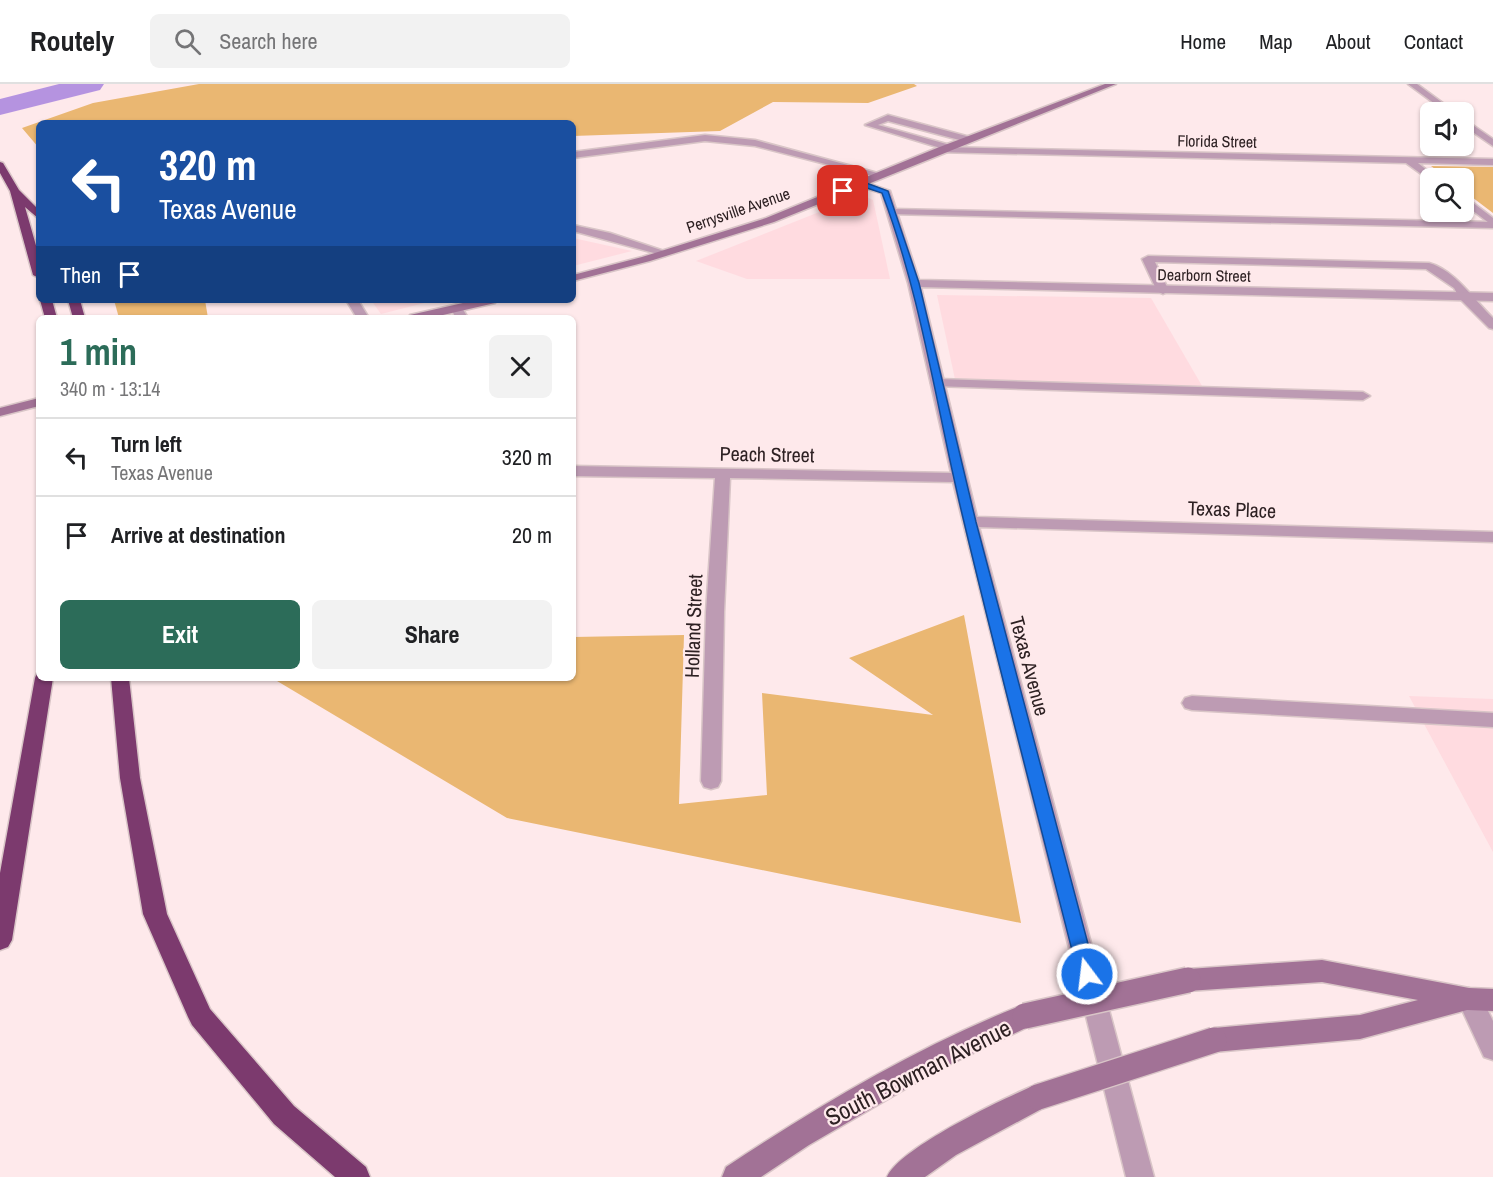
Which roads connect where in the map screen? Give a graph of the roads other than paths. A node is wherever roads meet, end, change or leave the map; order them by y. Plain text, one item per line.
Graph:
1 (1112, 84) edge
2 (1412, 84) edge
3 (1437, 102) edge
4 (1474, 129) edge
5 (968, 139) junction
6 (1493, 143) edge
7 (943, 149) junction
8 (576, 155) edge
9 (1408, 160) junction
10 (1493, 162) edge
11 (0, 165) edge
12 (1420, 169) edge
13 (880, 175) junction
14 (861, 184) junction
15 (15, 191) junction
16 (1474, 208) edge
17 (893, 212) junction
18 (36, 213) edge
19 (1493, 224) edge
20 (576, 229) edge
21 (665, 253) junction
22 (36, 264) edge
23 (576, 277) edge
24 (914, 283) junction
25 (1163, 291) junction
26 (1464, 297) junction
27 (1493, 297) edge
28 (484, 303) edge
29 (459, 314) edge
30 (1493, 325) edge
31 (938, 383) junction
32 (1364, 396) dead end
33 (36, 403) edge
34 (0, 412) edge
35 (576, 471) edge
36 (723, 474) junction
37 (961, 478) junction
38 (970, 522) junction
39 (1493, 537) edge
40 (43, 681) edge
41 (120, 681) edge
42 (1191, 703) dead end
43 (1493, 720) edge
44 (711, 781) dead end
45 (0, 940) edge
46 (1481, 1000) edge
47 (1493, 1048) edge
48 (356, 1177) edge
49 (736, 1177) edge
50 (901, 1177) edge
51 (1140, 1177) edge

1 - 5 street, Perrysville Avenue
2 - 3 street
4 - 6 street
5 - 7 street, Perrysville Avenue
5 - 7 street, Florida Street
7 - 9 street, Florida Street
7 - 13 street, Perrysville Avenue
8 - 13 street
9 - 10 street, Florida Street
9 - 12 street
11 - 15 highway
13 - 14 street, Perrysville Avenue
14 - 17 street, Texas Avenue
14 - 21 street, Perrysville Avenue
15 - 18 highway
15 - 22 highway
16 - 19 street
17 - 19 street
17 - 24 street, Texas Avenue
20 - 21 street
21 - 23 street, Perrysville Avenue
24 - 25 street, Dearborn Street
24 - 31 street, Texas Avenue
25 - 26 street, Dearborn Street
25 - 26 street
26 - 27 street, Dearborn Street
26 - 30 street
28 - 29 street
31 - 32 street
31 - 37 street, Texas Avenue
33 - 34 street
35 - 36 street, Peach Street
36 - 37 street, Peach Street
36 - 44 street, Holland Street
37 - 38 street, Texas Avenue
38 - 39 street, Texas Place
38 - 51 street, Texas Avenue
40 - 45 highway
41 - 48 highway
42 - 43 street
46 - 47 street
46 - 49 street, South Bowman Avenue, bridge
46 - 50 street, bridge

